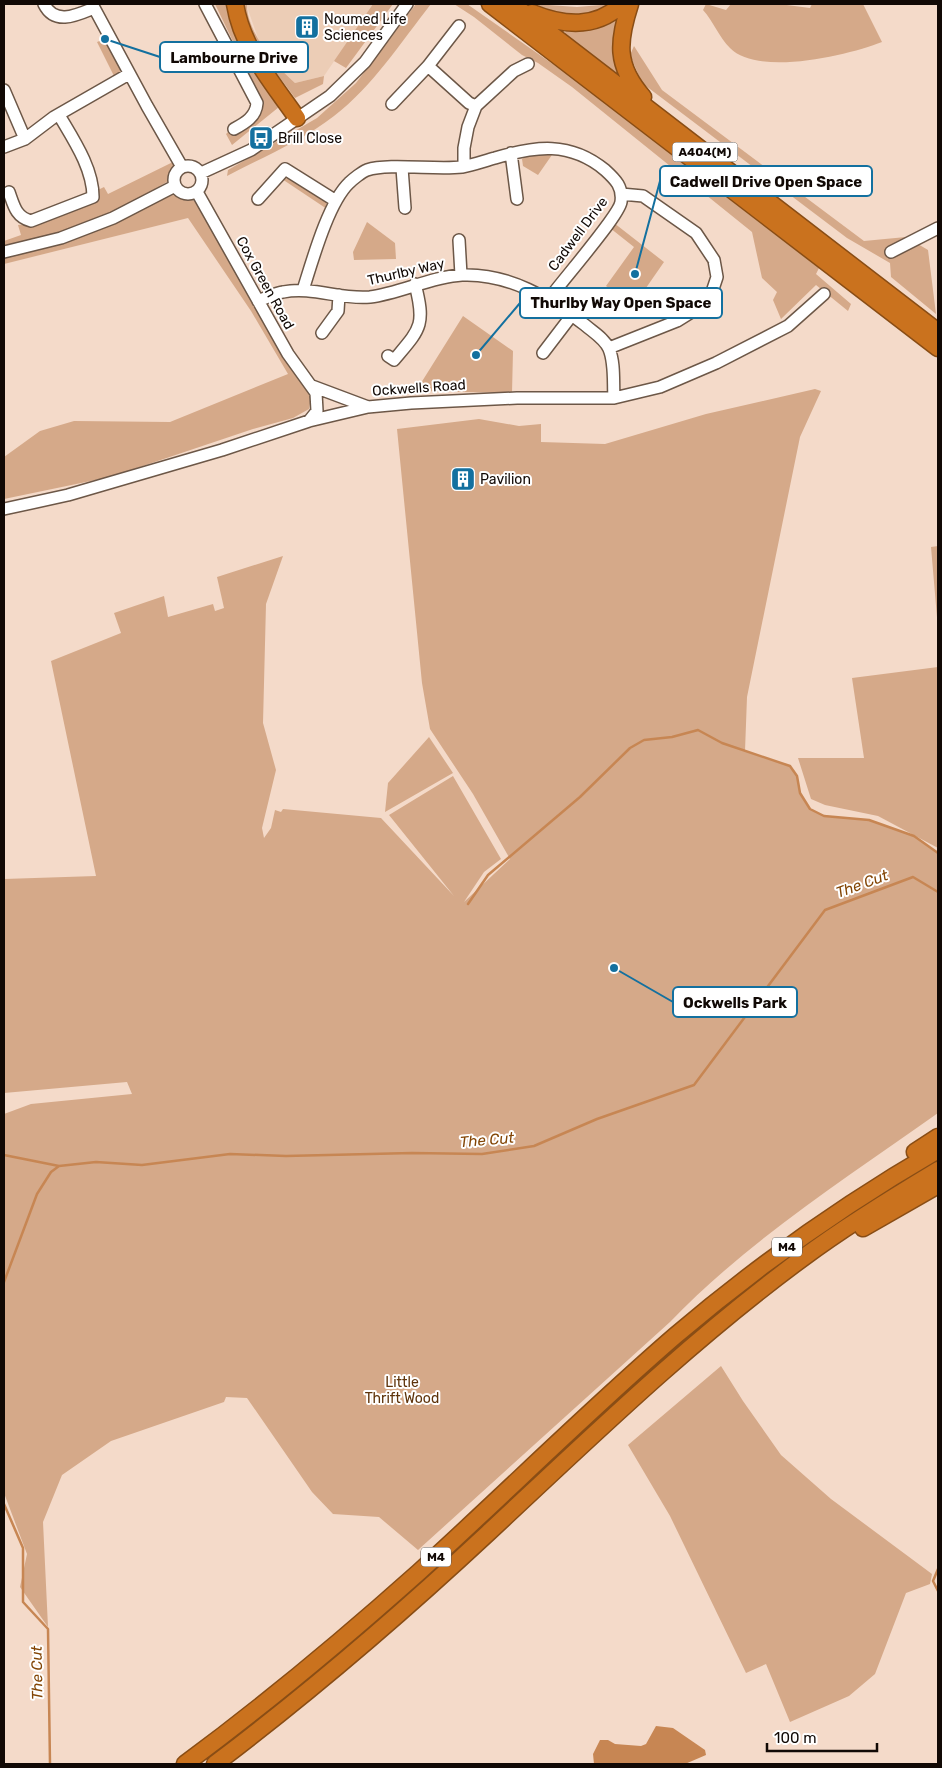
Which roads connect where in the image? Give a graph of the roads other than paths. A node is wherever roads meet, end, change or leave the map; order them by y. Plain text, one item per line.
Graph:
1 (44, 4) edge
2 (205, 4) edge
3 (235, 4) edge
4 (407, 4) edge
5 (490, 4) edge
6 (513, 4) edge
7 (622, 4) edge
8 (630, 4) edge
9 (93, 6) edge
10 (459, 26) dead end
11 (528, 64) dead end
12 (428, 66) junction
13 (129, 74) junction
14 (9, 96) edge
15 (392, 104) dead end
16 (476, 106) junction
17 (58, 115) junction
18 (297, 118) junction
19 (671, 126) junction
20 (234, 129) dead end
21 (25, 139) junction
22 (4, 147) edge
23 (511, 153) junction
24 (464, 166) junction
25 (182, 167) junction
26 (402, 168) junction
27 (201, 173) junction
28 (175, 186) junction
29 (9, 192) dead end
30 (197, 192) junction
31 (622, 194) junction
32 (517, 199) dead end
33 (258, 200) dead end
34 (336, 201) junction
35 (405, 208) dead end
36 (938, 228) edge
37 (459, 240) dead end
38 (4, 252) edge
39 (891, 252) dead end
40 (461, 275) junction
41 (415, 284) junction
42 (303, 290) junction
43 (824, 294) dead end
44 (339, 295) junction
45 (549, 299) junction
46 (258, 301) junction
47 (572, 315) junction
48 (938, 332) edge
49 (322, 333) dead end
50 (609, 348) junction
51 (938, 348) edge
52 (543, 353) dead end
53 (388, 356) dead end
54 (312, 386) junction
55 (614, 398) junction
56 (368, 407) junction
57 (309, 422) junction
58 (4, 509) edge
59 (938, 1137) edge
60 (938, 1150) edge
61 (938, 1170) edge
62 (938, 1185) edge
63 (834, 1214) junction
64 (779, 1277) junction
65 (185, 1764) edge
66 (215, 1764) edge

1 - 9 street
2 - 20 street
3 - 18 highway
4 - 18 street
5 - 51 highway, A404(M)
6 - 7 highway, A404(M)
6 - 19 highway, A404(M)
8 - 19 highway, A404(M)
9 - 13 street
10 - 12 street
11 - 16 street
12 - 15 street
12 - 16 street
13 - 17 street
13 - 25 street
14 - 21 street
16 - 24 street
17 - 21 street
17 - 29 street
18 - 27 street
19 - 48 highway, A404(M)
21 - 22 street
23 - 24 street, Cadwell Drive
23 - 31 street, Cadwell Drive
23 - 32 street
24 - 26 street, Cadwell Drive
25 - 27 street
25 - 28 street
26 - 34 street, Cadwell Drive
26 - 35 street
27 - 30 street
28 - 30 street
28 - 38 street
30 - 46 street, Cox Green Road
31 - 45 street, Cadwell Drive
31 - 50 street
33 - 34 street
34 - 42 street, Cadwell Drive
36 - 39 street
37 - 40 street
40 - 41 street, Thurlby Way
40 - 45 street, Thurlby Way
41 - 44 street, Thurlby Way
41 - 53 street
42 - 44 street, Thurlby Way
42 - 46 street, Thurlby Way
43 - 55 street, Ockwells Road
44 - 49 street
45 - 47 street, Thurlby Way
46 - 54 street, Cox Green Road
47 - 50 street, Thurlby Way
47 - 52 street
50 - 55 street
54 - 56 street
54 - 57 street, Cox Green Road
55 - 56 street, Ockwells Road
56 - 57 street, Ockwells Road
57 - 58 street, Ockwells Road
59 - 63 highway, M4
60 - 63 highway, M4
61 - 64 highway, M4
62 - 64 highway, M4
63 - 65 highway, M4
64 - 66 highway, M4

